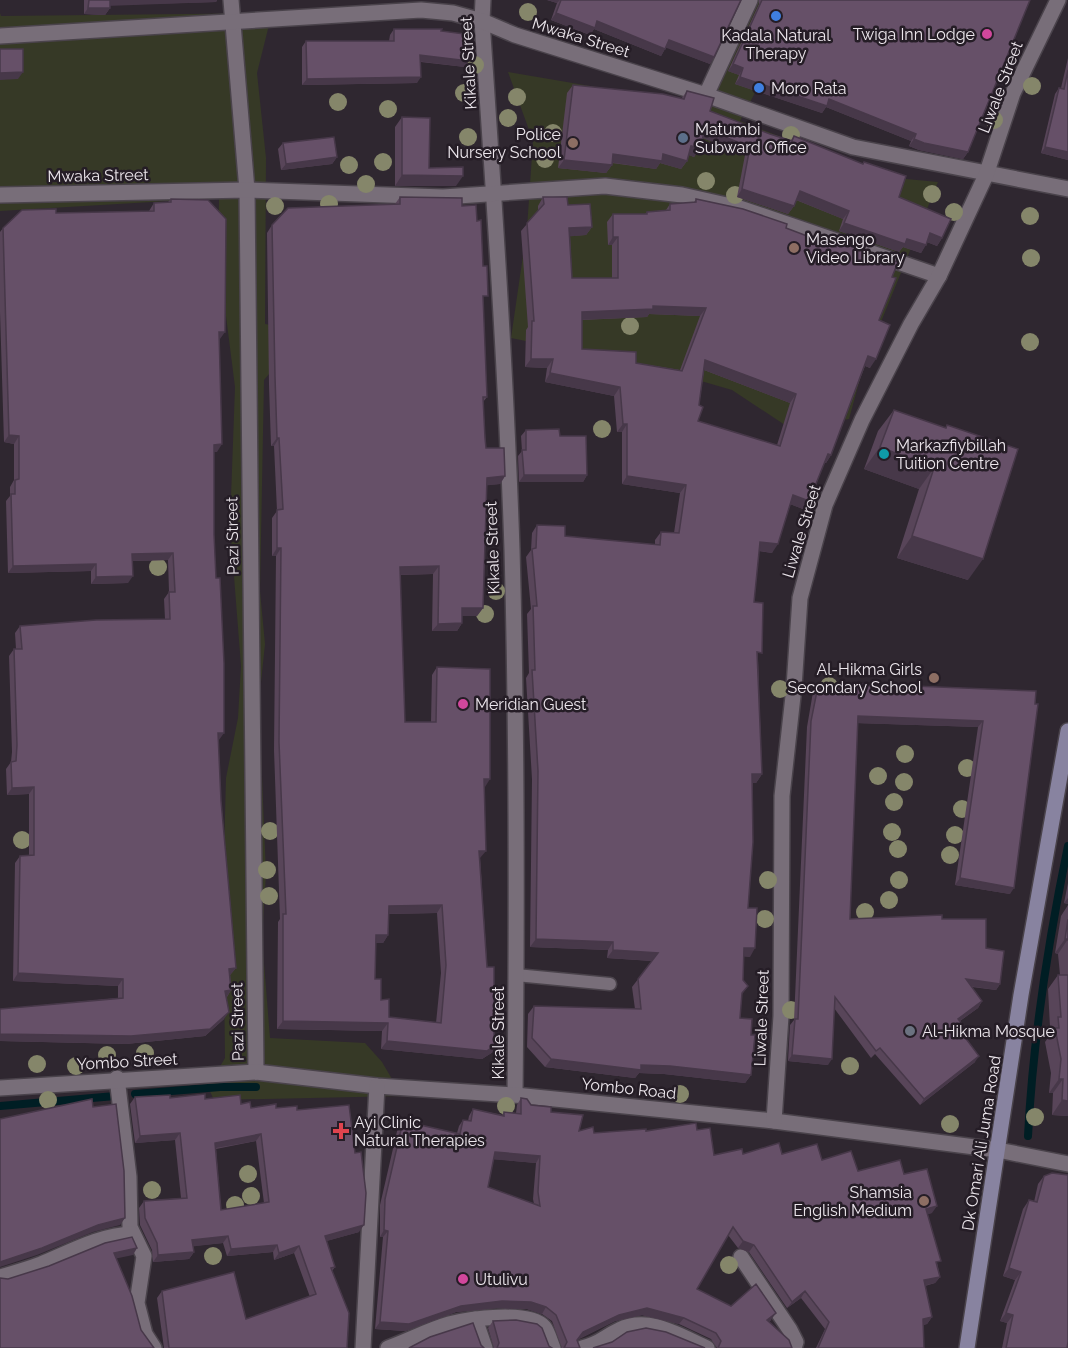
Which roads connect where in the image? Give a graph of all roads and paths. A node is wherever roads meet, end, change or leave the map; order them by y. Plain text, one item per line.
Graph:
1 (231, 0) edge
2 (483, 0) edge
3 (750, 0) edge
4 (1058, 0) edge
5 (482, 21) junction
6 (235, 22) junction
7 (0, 36) edge
8 (706, 95) junction
9 (986, 175) junction
10 (1068, 189) edge
11 (247, 190) junction
12 (494, 194) junction
13 (0, 195) edge
14 (939, 276) junction
15 (1068, 731) edge
16 (516, 975) junction
17 (610, 984) dead end
18 (256, 1072) junction
19 (117, 1078) junction
20 (377, 1086) junction
21 (0, 1088) edge
22 (515, 1095) junction
23 (774, 1121) junction
24 (998, 1150) junction
25 (1068, 1164) edge
26 (132, 1234) junction
27 (741, 1257) dead end
28 (0, 1277) edge
29 (475, 1319) junction
30 (600, 1346) edge
31 (154, 1348) edge
32 (363, 1348) edge
33 (388, 1348) edge
34 (485, 1348) edge
35 (553, 1348) edge
36 (582, 1348) edge
37 (707, 1348) edge
38 (795, 1348) edge
39 (967, 1348) edge

1 - 6 street, Pazi Street
2 - 5 street, Kikale Street
3 - 8 street
4 - 9 street, Liwale Street
5 - 6 street, Mwaka Street
5 - 8 street, Mwaka Street
5 - 12 street, Kikale Street
6 - 7 street, Mwaka Street
6 - 11 street, Pazi Street
8 - 9 street, Mwaka Street
9 - 10 street, Mwaka Street
9 - 14 street, Liwale Street
11 - 12 street, Mwaka Street
11 - 13 street, Mwaka Street
11 - 18 street, Pazi Street
12 - 14 street, Mwaka Street
12 - 16 street, Kikale Street
14 - 23 street, Liwale Street
15 - 24 street, Dk Omari Ali Juma Road
16 - 17 lane
16 - 22 street, Kikale Street
18 - 19 street, Yombo Street
18 - 20 street, Yombo Road
19 - 21 street, Yombo Street
19 - 26 street
20 - 22 street, Yombo Road
20 - 32 street
22 - 23 street, Yombo Road
23 - 24 street, Yombo Road
24 - 25 street, Yombo Road
24 - 39 street, Dk Omari Ali Juma Road
26 - 28 street
26 - 31 street
27 - 38 street
29 - 33 street
29 - 34 street
29 - 35 street
30 - 36 street
30 - 37 street

